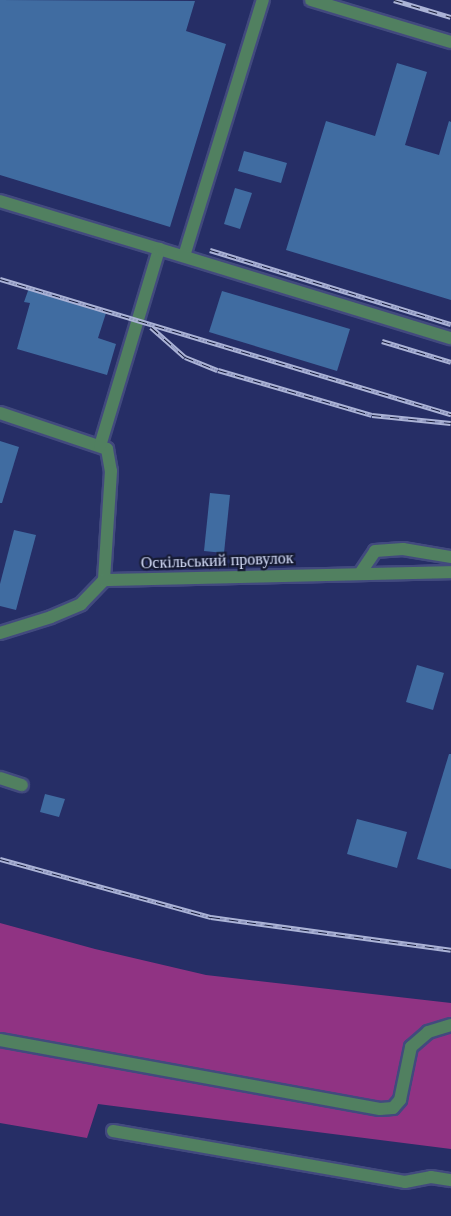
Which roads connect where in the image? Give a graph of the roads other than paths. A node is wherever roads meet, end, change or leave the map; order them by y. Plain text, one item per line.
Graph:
1 (263, 0) edge
2 (311, 0) edge
3 (451, 42) edge
4 (0, 201) edge
5 (159, 249) junction
6 (184, 256) junction
7 (451, 338) edge
8 (0, 413) edge
9 (100, 446) junction
10 (451, 557) edge
11 (361, 572) junction
12 (451, 572) edge
13 (104, 580) junction
14 (0, 633) edge
15 (0, 778) edge
16 (22, 785) dead end
17 (451, 1025) edge
18 (0, 1040) edge
19 (113, 1131) dead end
20 (451, 1180) edge

1 - 6 street
2 - 3 street
4 - 5 street
5 - 6 street
5 - 9 street
6 - 7 street
8 - 9 street
9 - 13 street
10 - 11 street
11 - 12 street, Оскільський провулок
11 - 13 street, Оскільський провулок
13 - 14 street
15 - 16 street
17 - 18 street
19 - 20 street

